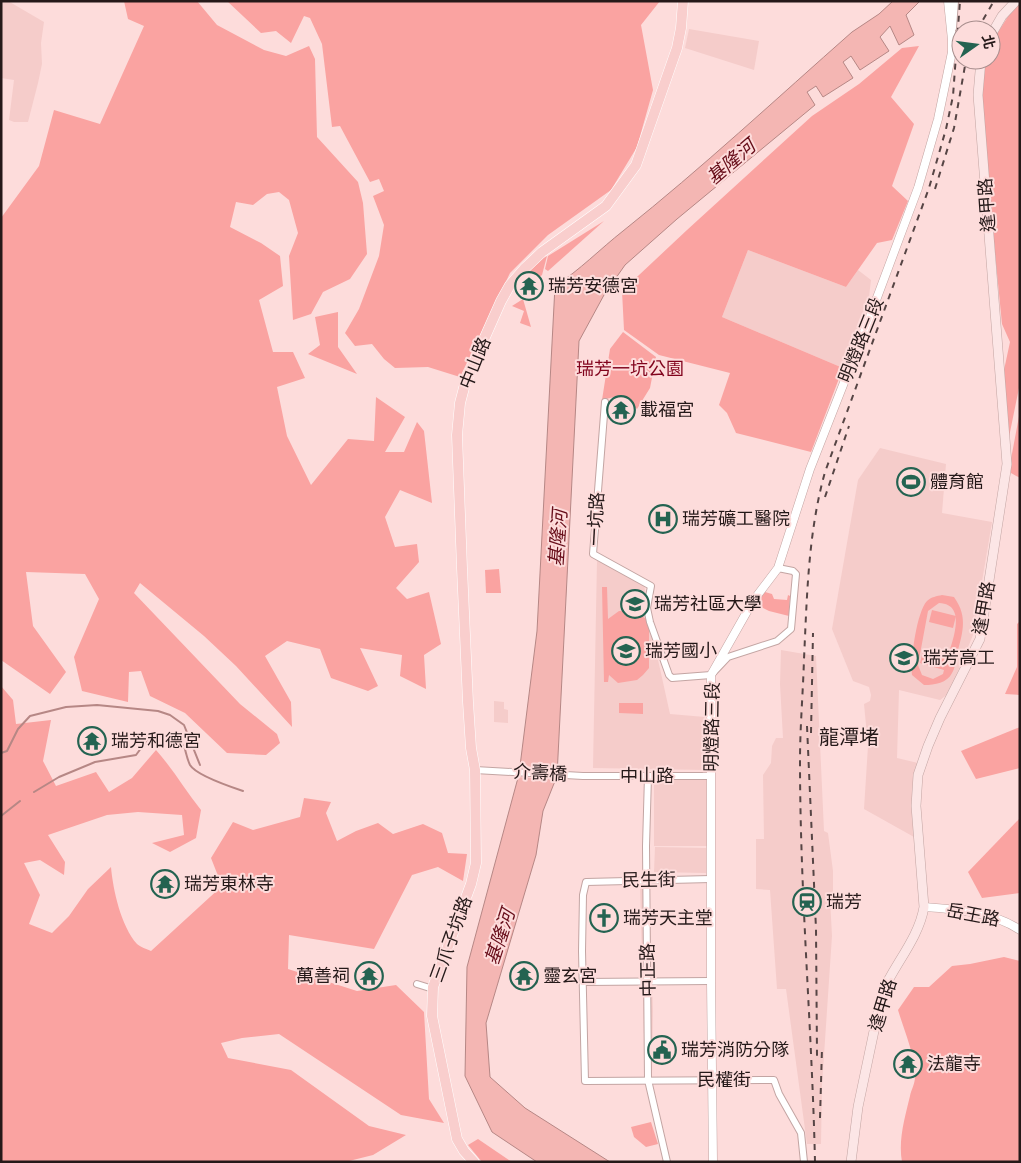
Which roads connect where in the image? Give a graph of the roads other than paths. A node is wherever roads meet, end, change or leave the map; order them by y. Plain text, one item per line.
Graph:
1 (683, 1) edge
2 (948, 1) edge
3 (955, 1) edge
4 (1016, 1) edge
5 (954, 20) edge
6 (1000, 20) edge
7 (951, 30) edge
8 (951, 57) edge
9 (980, 70) edge
10 (605, 402) dead end
11 (778, 568) junction
12 (711, 675) junction
13 (475, 770) junction
14 (584, 776) joint
15 (648, 776) junction
16 (710, 776) junction
17 (711, 879) junction
18 (647, 880) junction
19 (924, 907) junction
20 (1020, 930) edge
21 (711, 980) junction
22 (583, 982) junction
23 (648, 982) junction
24 (417, 984) dead end
25 (433, 989) junction
26 (648, 1080) junction
27 (711, 1080) junction
28 (474, 1162) edge
29 (667, 1162) edge
30 (713, 1162) edge
31 (804, 1162) edge
32 (851, 1162) edge

1 - 13 main road, 中山路
2 - 7 street, 明燈路三段
3 - 5 street, 明燈路三段
4 - 6 main road
8 - 11 street, 明燈路三段
9 - 19 main road, 逢甲路
10 - 12 street, 一坑路
11 - 12 street, 明燈路三段
11 - 12 street
12 - 16 street, 明燈路三段
13 - 14 street, 介壽橋
13 - 25 main road, 三爪子坑路
14 - 15 street, 中山路
15 - 16 street, 中山路
15 - 18 street, 中正路
16 - 17 street, 明燈路三段
17 - 18 street, 民生街
17 - 21 street, 明燈路三段
18 - 22 street, 民生街
18 - 23 street, 中正路
19 - 20 street, 岳王路
19 - 32 main road, 逢甲路
21 - 23 street
21 - 27 street, 明燈路三段
22 - 23 street
22 - 26 street, 民權街
23 - 26 street, 中正路
24 - 25 street
25 - 28 main road, 三爪子坑路
26 - 27 street, 民權街
26 - 29 street, 中正路
27 - 30 street, 明燈路三段
27 - 31 street, 民權街

